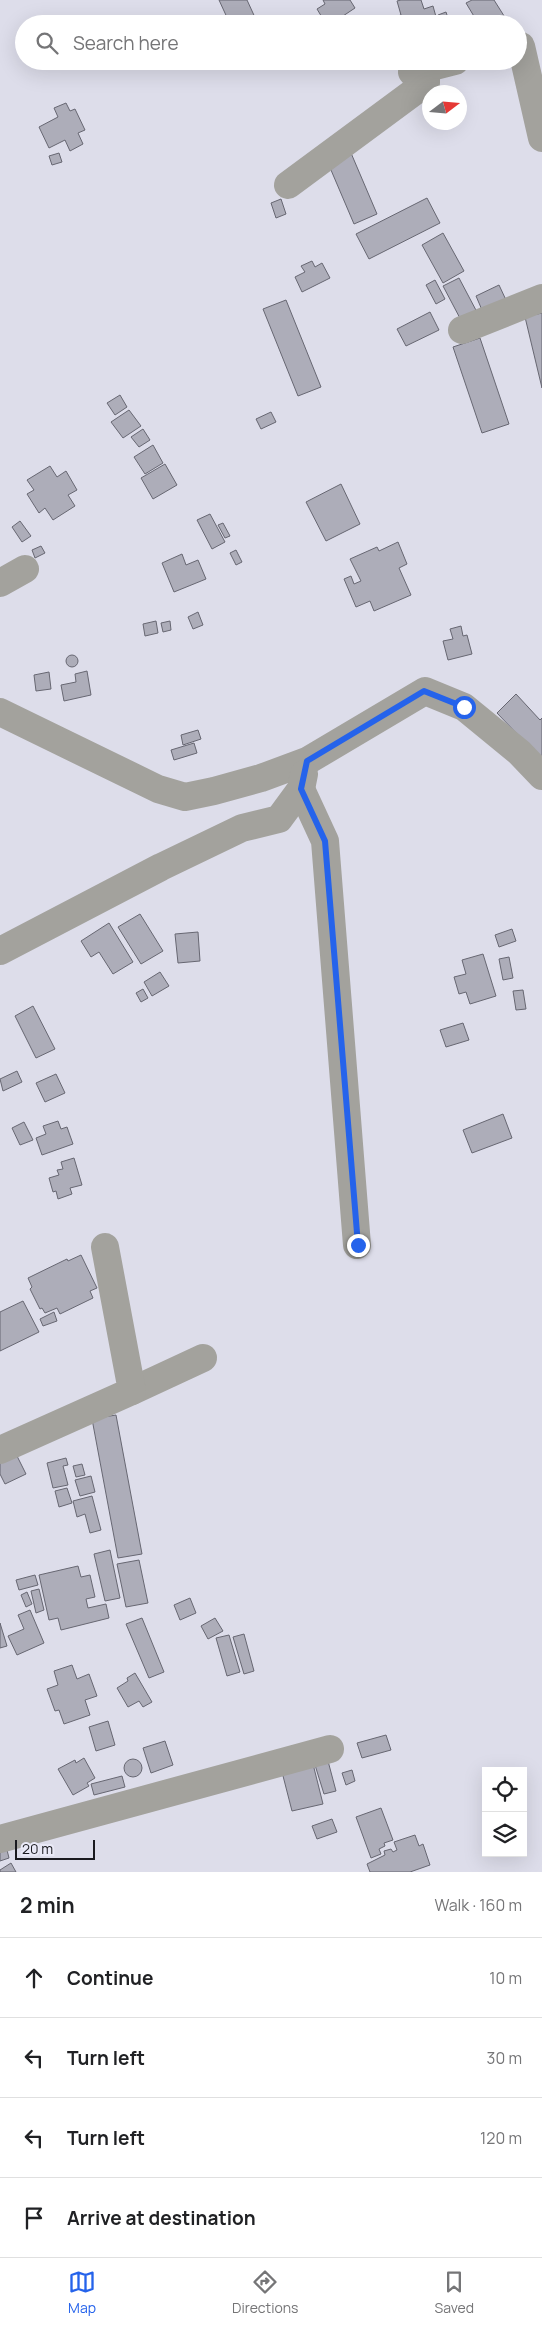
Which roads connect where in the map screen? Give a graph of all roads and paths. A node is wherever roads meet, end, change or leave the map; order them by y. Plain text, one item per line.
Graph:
1 (419, 70) edge
2 (526, 70) edge
3 (542, 138) edge
4 (288, 186) dead end
5 (542, 298) edge
6 (462, 330) dead end
7 (25, 569) dead end
8 (0, 582) edge
9 (0, 712) edge
10 (307, 761) junction
11 (542, 776) edge
12 (301, 789) junction
13 (0, 952) edge
14 (358, 1245) dead end
15 (105, 1247) dead end
16 (203, 1358) dead end
17 (132, 1391) junction
18 (0, 1450) edge
19 (330, 1749) dead end
20 (0, 1839) edge

1 - 4 street
2 - 3 street
5 - 6 street
7 - 8 street
9 - 10 street
10 - 11 street
10 - 12 street
12 - 13 street
12 - 14 street
15 - 17 street
16 - 17 street
17 - 18 street
19 - 20 street

